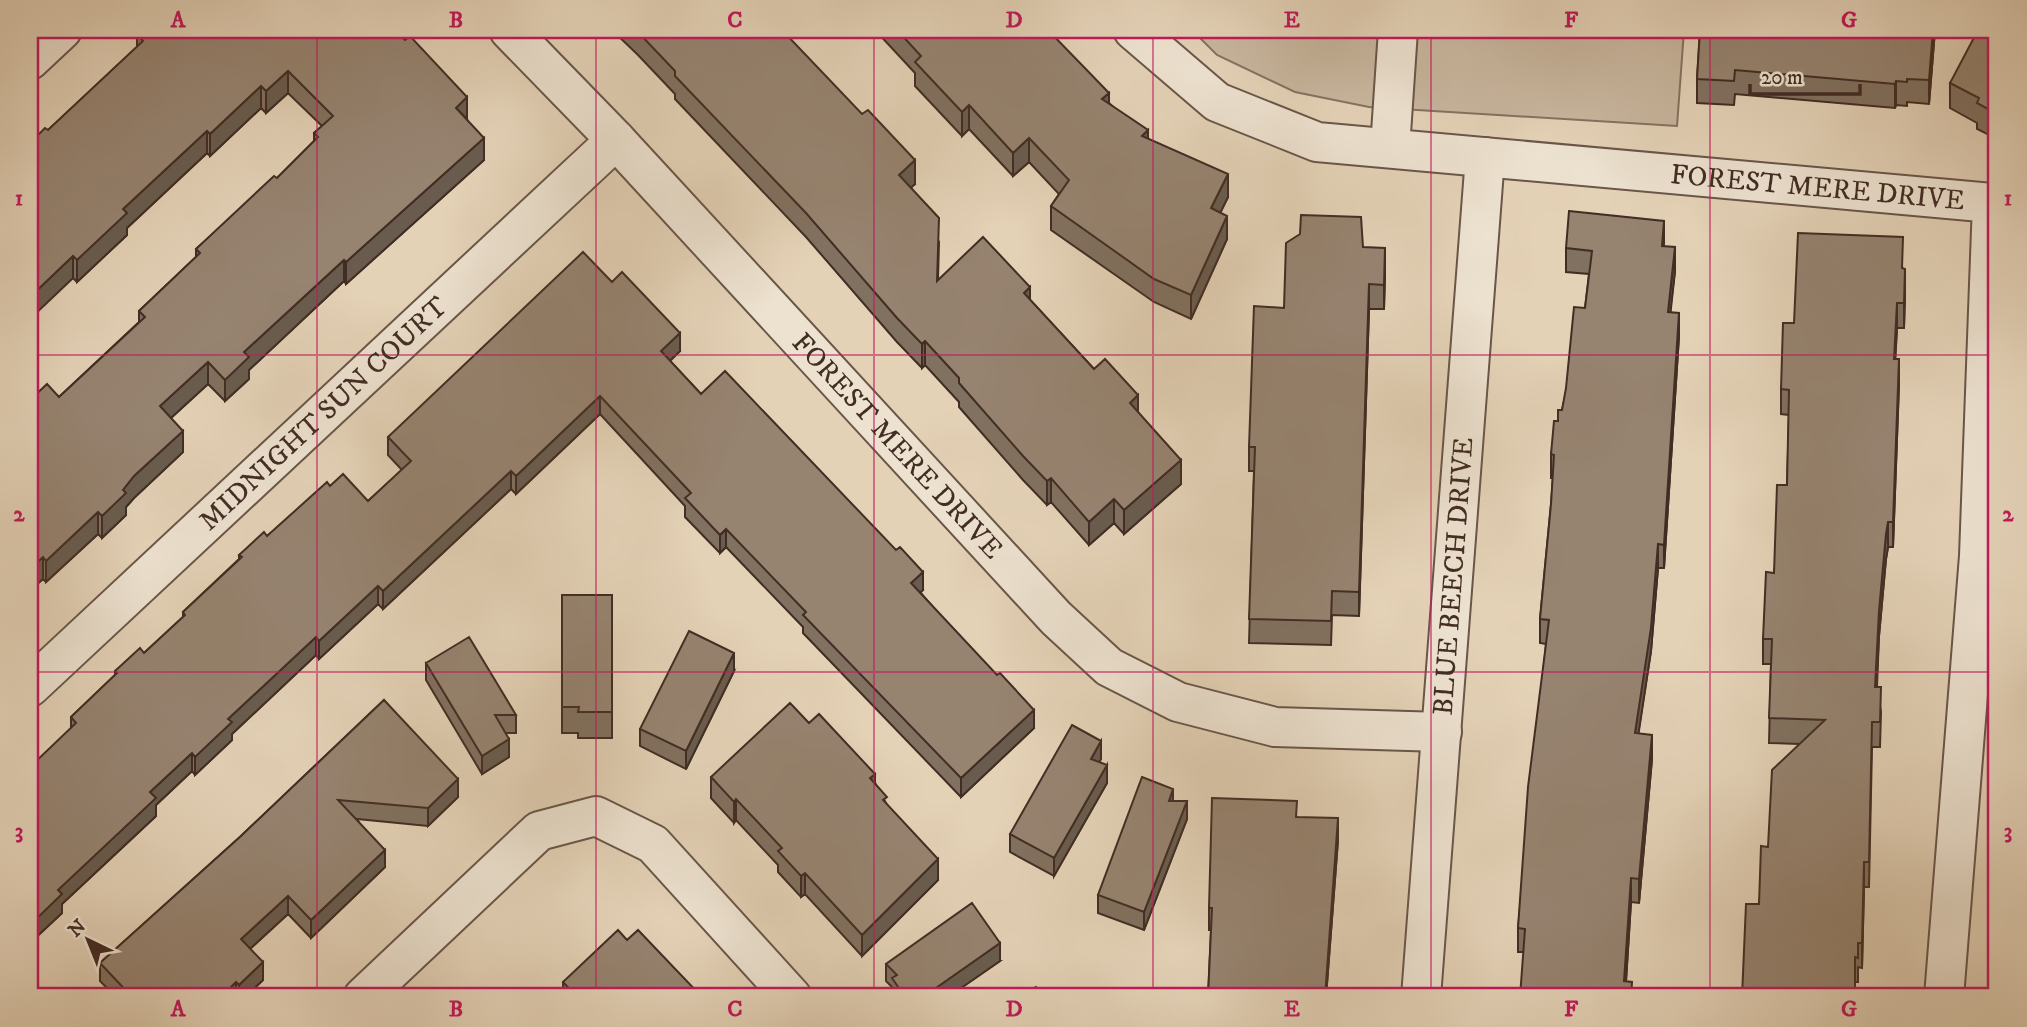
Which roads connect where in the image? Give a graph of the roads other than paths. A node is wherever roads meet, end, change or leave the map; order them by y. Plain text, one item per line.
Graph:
1 (62, 30) edge
2 (509, 30) edge
3 (1133, 30) edge
4 (1398, 30) edge
5 (30, 60) edge
6 (616, 140) junction
7 (1390, 148) junction
8 (1485, 157) junction
9 (30, 687) edge
10 (1442, 732) junction
11 (363, 997) edge
12 (792, 997) edge
13 (1421, 997) edge
14 (1944, 997) edge

1 - 5 street
2 - 6 street, FOREST MERE DRIVE
3 - 7 street, FOREST MERE DRIVE
4 - 7 street
6 - 9 street, MIDNIGHT SUN COURT
6 - 10 street, FOREST MERE DRIVE
7 - 8 street, FOREST MERE DRIVE
8 - 10 street, BLUE BEECH DRIVE
8 - 14 street, FOREST MERE DRIVE
10 - 13 street, BLUE BEECH DRIVE
11 - 12 street

